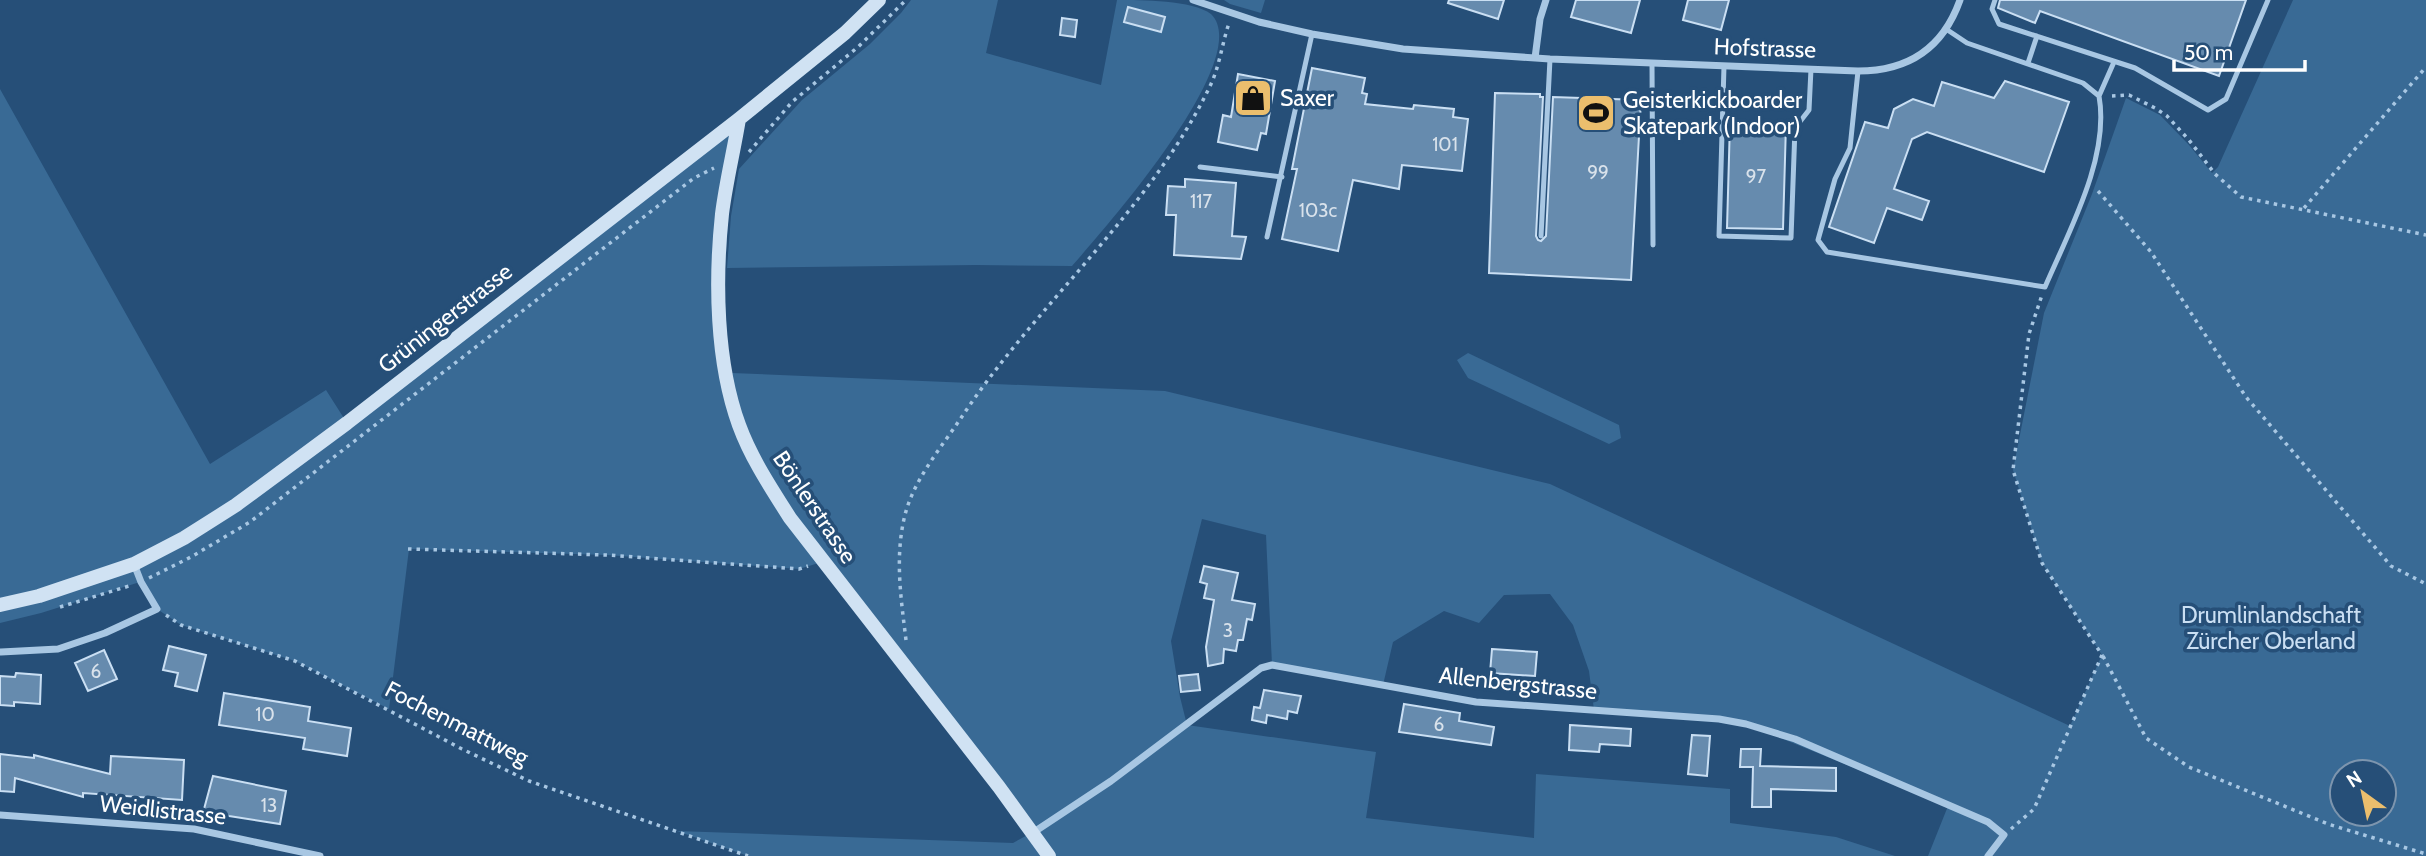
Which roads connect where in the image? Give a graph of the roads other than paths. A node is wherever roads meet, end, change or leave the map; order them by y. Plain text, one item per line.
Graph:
1 (879, 0) edge
2 (1193, 0) edge
3 (1546, 0) edge
4 (1960, 0) edge
5 (1996, 0) edge
6 (2268, 0) edge
7 (1207, 2) edge
8 (1946, 29) junction
9 (1312, 34) junction
10 (2037, 36) junction
11 (1535, 58) junction
12 (1550, 59) junction
13 (2114, 62) junction
14 (2028, 63) junction
15 (1653, 64) junction
16 (1724, 66) junction
17 (1811, 69) junction
18 (1858, 71) junction
19 (2099, 96) junction
20 (739, 119) junction
21 (1200, 167) dead end
22 (1282, 177) junction
23 (1541, 236) dead end
24 (1267, 237) dead end
25 (1653, 245) dead end
26 (134, 564) junction
27 (0, 605) edge
28 (1, 652) edge
29 (0, 815) edge
30 (1034, 832) junction
31 (320, 856) edge
32 (1049, 856) edge
33 (1988, 856) edge

1 - 20 main road, Grüningerstrasse
2 - 7 street, Hofstrasse
3 - 11 street
4 - 8 street, Hofstrasse
5 - 10 lane
6 - 13 lane
7 - 9 street, Hofstrasse
8 - 14 lane
8 - 18 street, Hofstrasse
9 - 11 street, Hofstrasse
9 - 22 lane
10 - 13 lane
10 - 14 lane
11 - 12 street, Hofstrasse
12 - 15 street, Hofstrasse
12 - 23 lane
13 - 19 lane
14 - 19 lane
15 - 16 street, Hofstrasse
15 - 25 lane
16 - 17 street, Hofstrasse
16 - 17 lane
17 - 18 street, Hofstrasse
18 - 19 lane
20 - 26 main road, Grüningerstrasse
20 - 30 main road, Bönlerstrasse
21 - 22 lane
22 - 24 lane
26 - 27 main road, Grüningerstrasse
26 - 28 street
29 - 31 street, Weidlistrasse
30 - 32 main road, Bönlerstrasse
30 - 33 street, Allenbergstrasse

